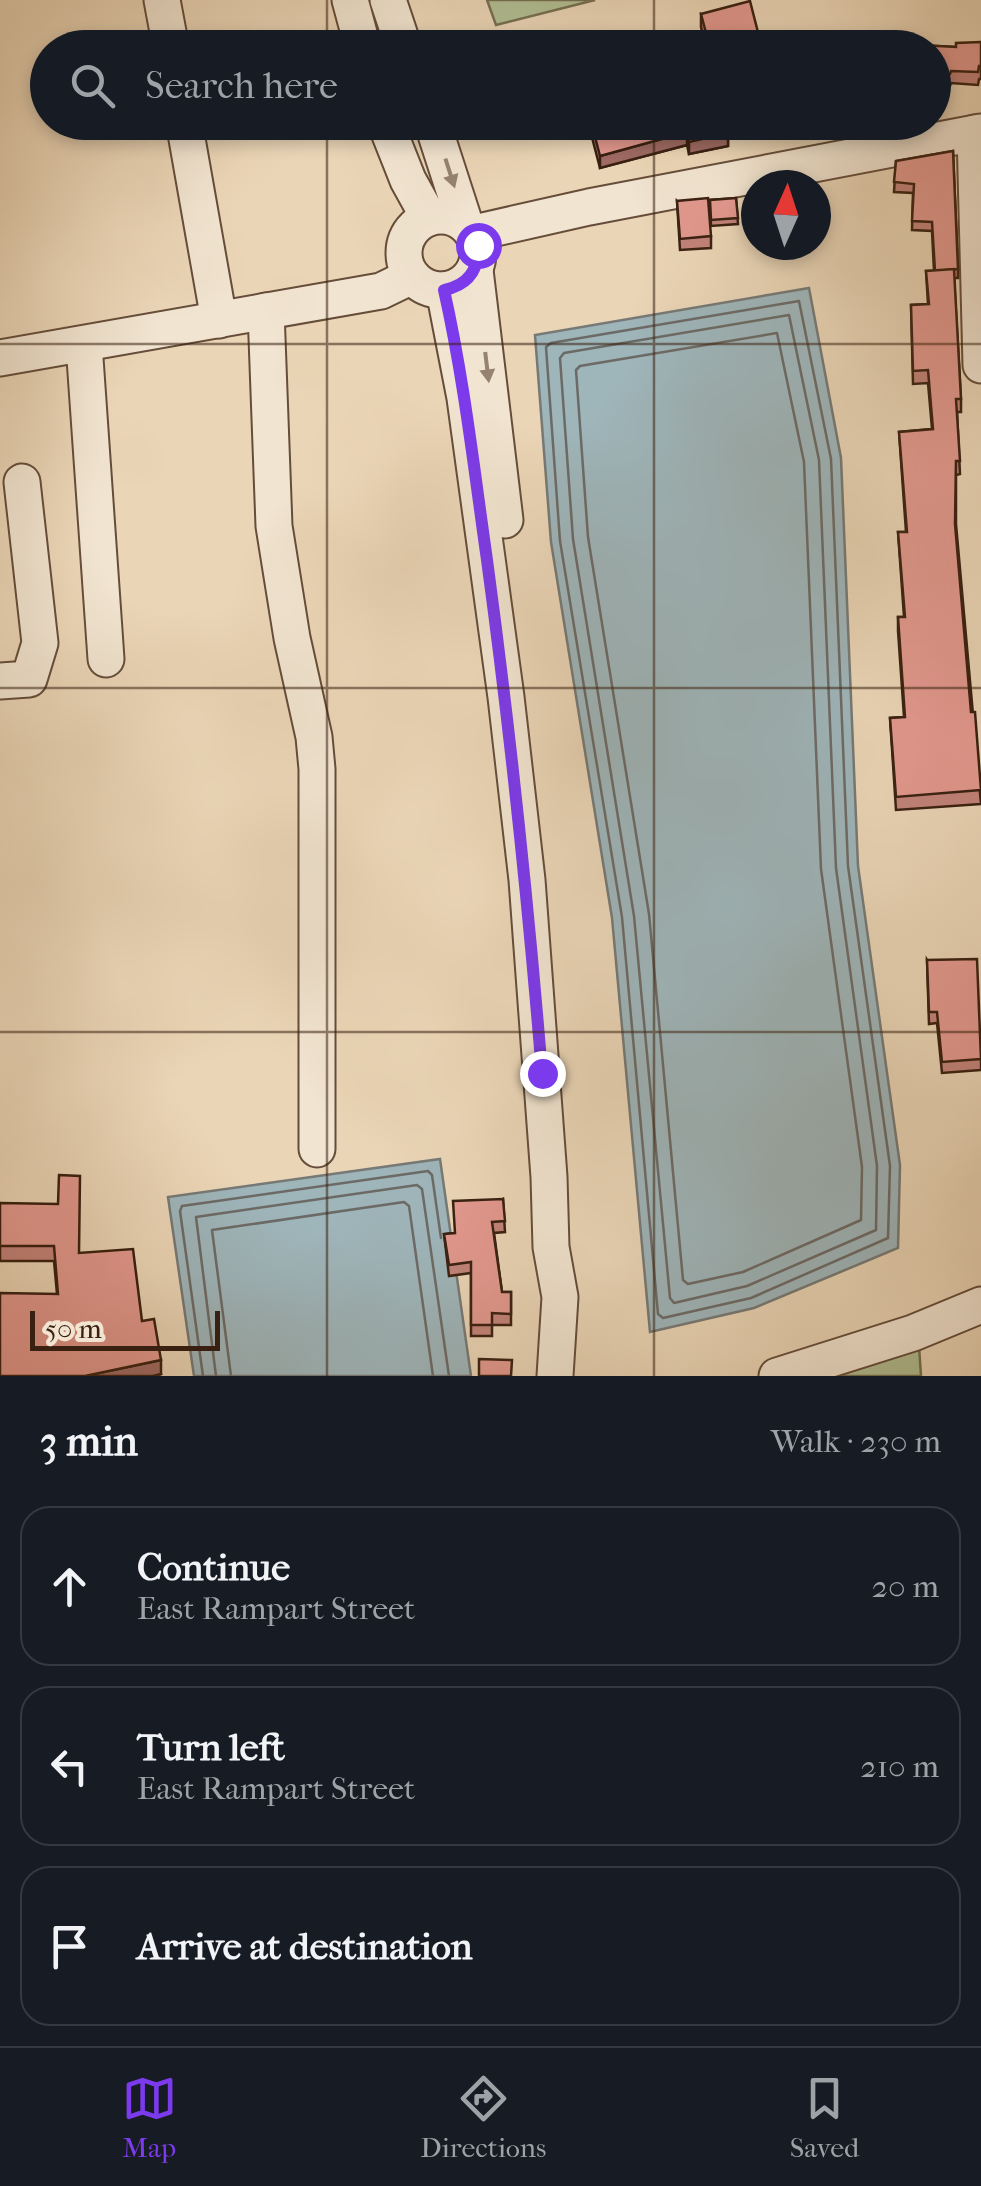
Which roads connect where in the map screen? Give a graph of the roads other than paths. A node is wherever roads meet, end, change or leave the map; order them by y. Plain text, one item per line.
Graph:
1 (162, 0) edge
2 (350, 0) edge
3 (388, 0) edge
4 (168, 30) edge
5 (358, 30) edge
6 (398, 30) edge
7 (978, 132) edge
8 (951, 137) edge
9 (187, 140) edge
10 (392, 140) edge
11 (438, 140) edge
12 (937, 140) edge
13 (429, 218) junction
14 (469, 229) junction
15 (475, 270) junction
16 (428, 283) junction
17 (266, 311) junction
18 (219, 320) junction
19 (84, 344) junction
20 (0, 358) edge
21 (981, 365) edge
22 (22, 482) dead end
23 (106, 659) dead end
24 (0, 681) edge
25 (317, 1149) dead end
26 (560, 1297) junction
27 (981, 1304) edge
28 (555, 1376) edge
29 (777, 1376) edge

1 - 4 street
2 - 5 street
3 - 6 street
7 - 8 street
7 - 21 street
9 - 18 street
10 - 13 street
11 -> 14 street
12 - 14 street
13 - 14 street
13 - 16 street
14 - 15 street
15 - 16 street
15 -> 26 street
16 - 17 street
16 - 26 street
17 - 18 street
17 - 25 street
18 - 19 street
19 - 20 street
19 - 23 street
22 - 24 street
26 - 28 street
27 - 29 street

